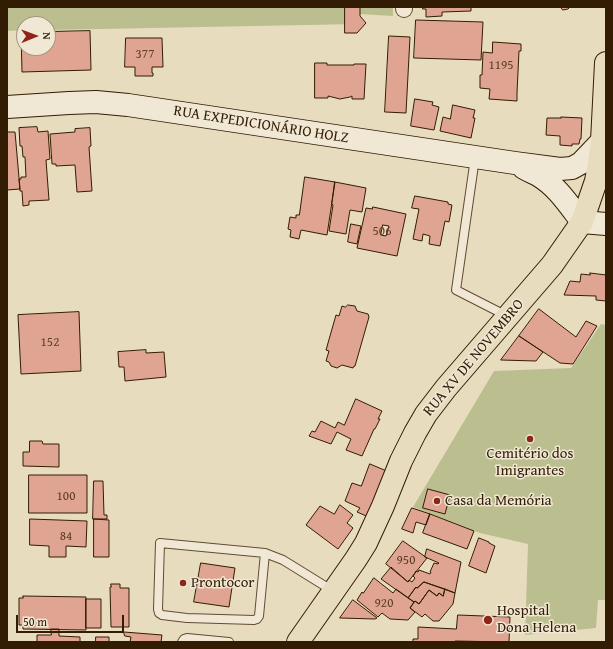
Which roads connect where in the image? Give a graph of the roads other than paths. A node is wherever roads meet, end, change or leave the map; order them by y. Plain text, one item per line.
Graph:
1 (606, 63) edge
2 (7, 107) edge
3 (602, 140) junction
4 (475, 157) junction
5 (515, 163) junction
6 (582, 222) junction
7 (606, 224) edge
8 (508, 317) junction
9 (265, 553) junction
10 (334, 592) junction
11 (182, 642) edge
12 (229, 642) edge
13 (298, 642) edge

1 - 3 main road, RUA XV DE NOVEMBRO
2 - 4 main road, RUA EXPEDICIONÁRIO HOLZ
3 - 5 main road, RUA EXPEDICIONÁRIO HOLZ
3 - 6 main road, RUA XV DE NOVEMBRO
4 - 5 main road, RUA EXPEDICIONÁRIO HOLZ
4 - 8 lane
5 - 6 main road, RUA EXPEDICIONÁRIO HOLZ
6 - 7 main road
6 - 8 main road, RUA XV DE NOVEMBRO
8 - 10 main road, RUA XV DE NOVEMBRO
9 - 9 lane
9 - 10 lane
10 - 13 main road, RUA XV DE NOVEMBRO
11 - 12 lane

